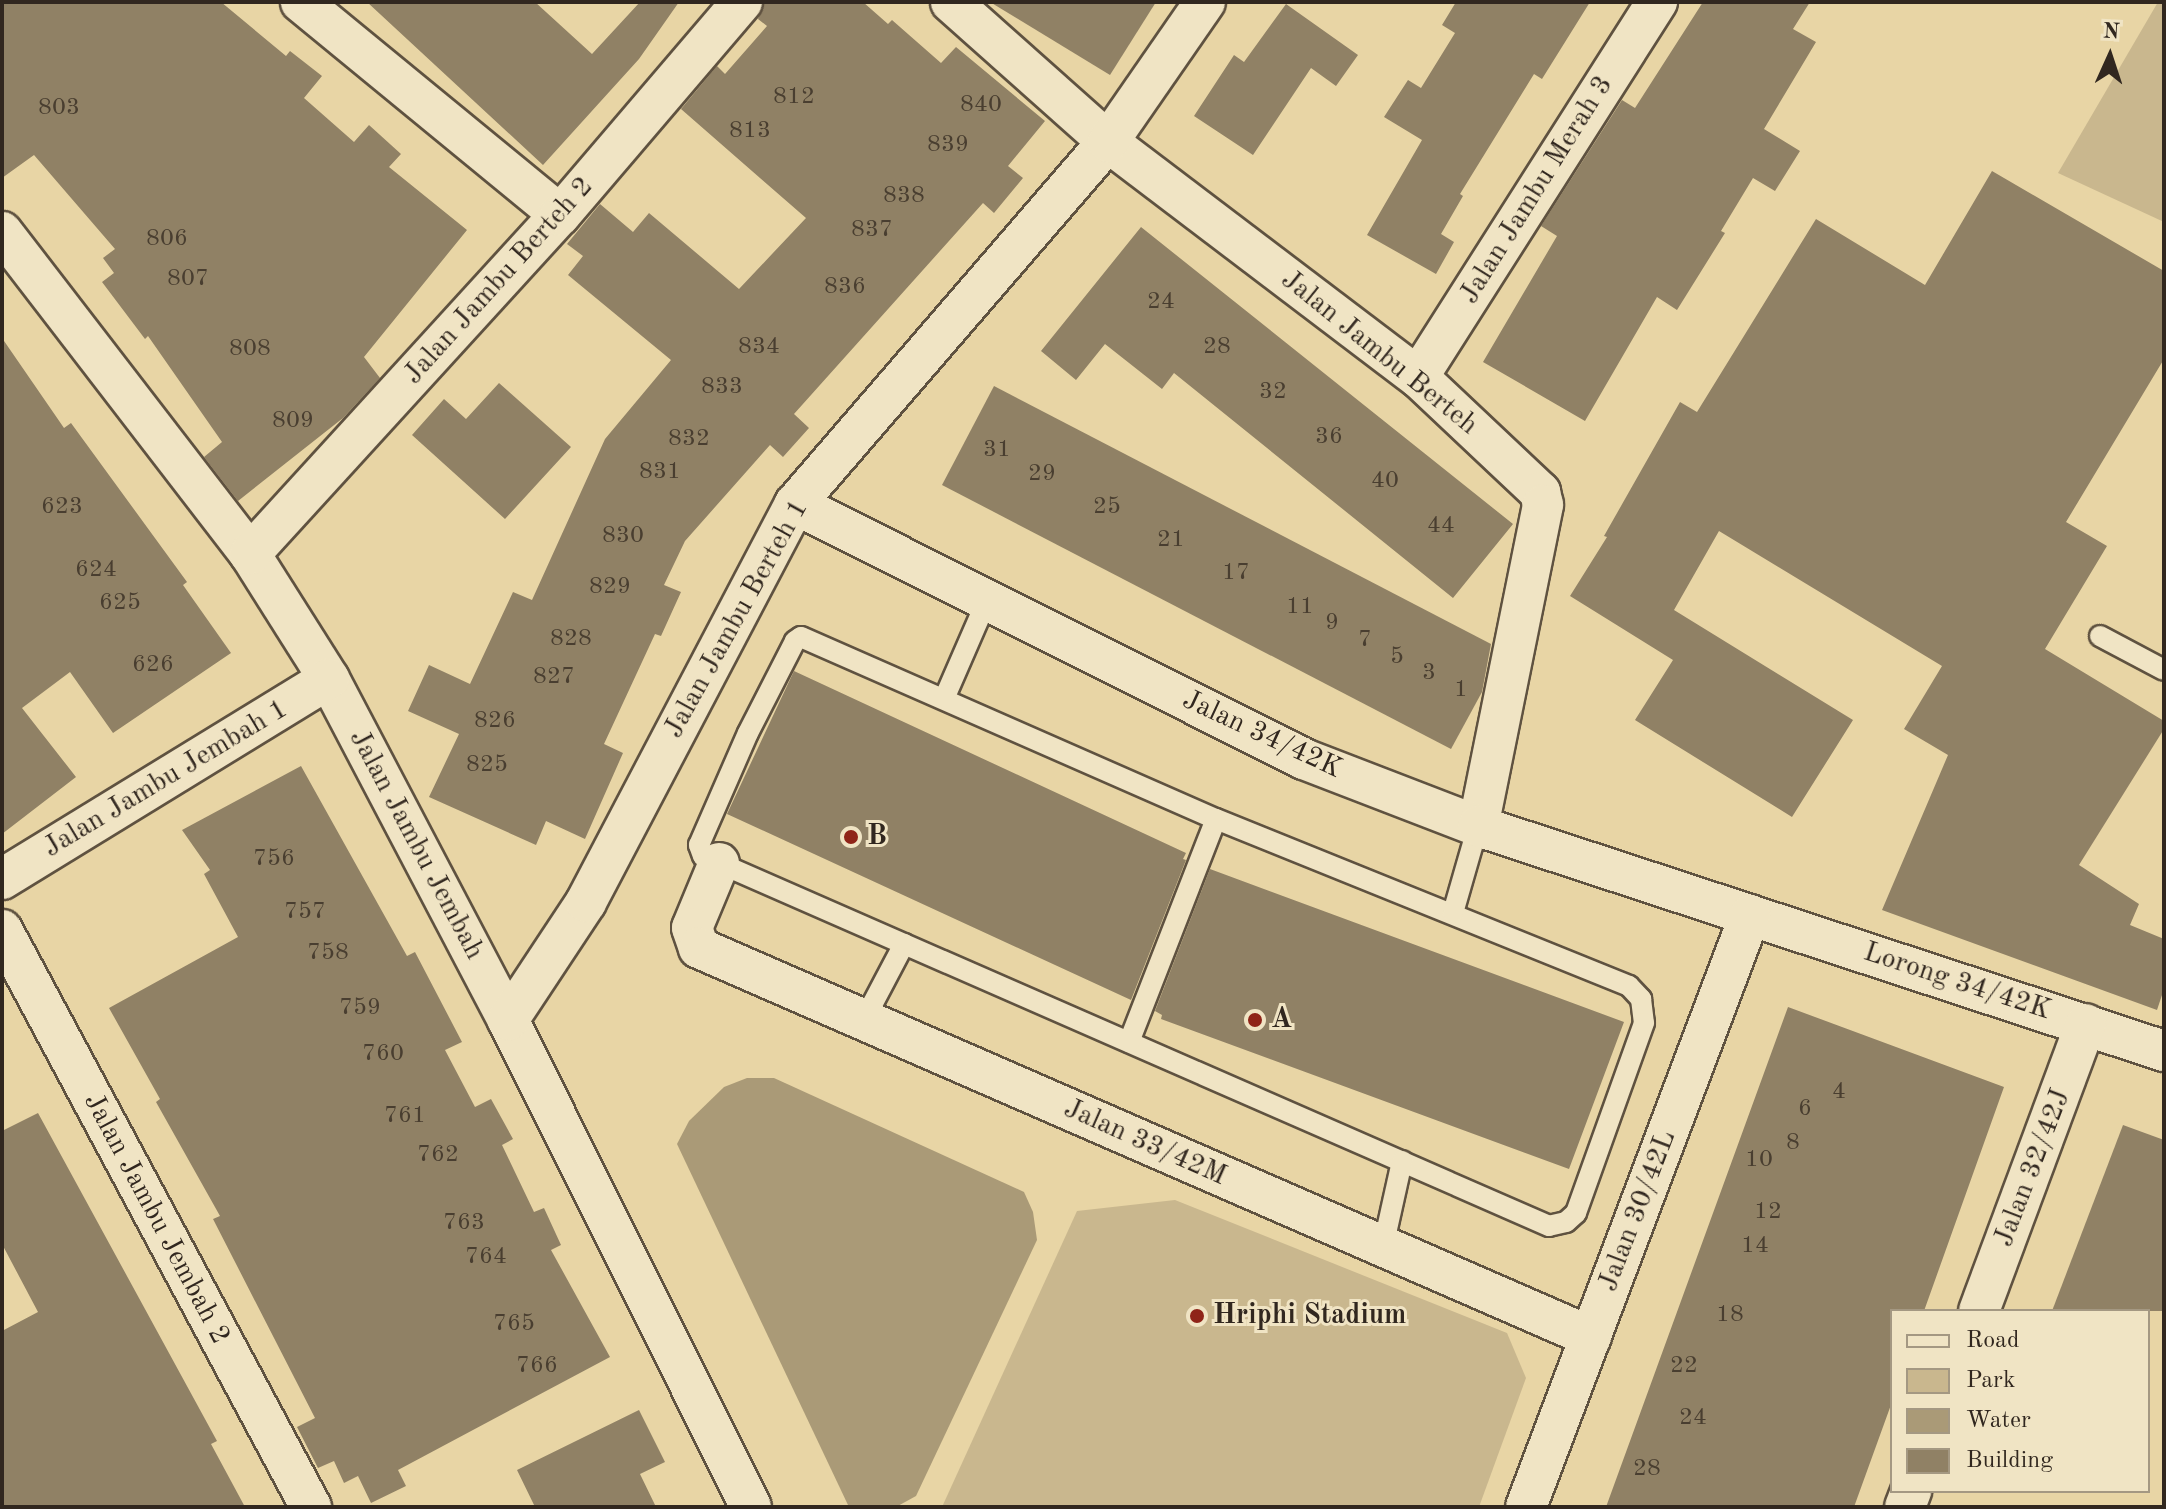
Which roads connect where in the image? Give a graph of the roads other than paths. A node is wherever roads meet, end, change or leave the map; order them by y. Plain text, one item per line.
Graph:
1 (301, 2) edge
2 (742, 2) edge
3 (951, 2) edge
4 (1205, 2) edge
5 (1657, 2) edge
6 (1108, 142) junction
7 (560, 215) junction
8 (2, 232) edge
9 (1418, 377) junction
10 (795, 504) junction
11 (250, 554) junction
12 (988, 598) junction
13 (2100, 636) dead end
14 (2164, 670) edge
15 (329, 679) junction
16 (944, 699) junction
17 (1216, 819) junction
18 (1478, 826) junction
19 (719, 863) junction
20 (2, 879) edge
21 (1453, 913) junction
22 (1750, 915) junction
23 (2, 930) edge
24 (904, 944) junction
25 (508, 1020) junction
26 (864, 1020) junction
27 (2086, 1024) junction
28 (1129, 1042) junction
29 (2164, 1051) edge
30 (1402, 1161) junction
31 (1383, 1247) junction
32 (1980, 1309) edge
33 (1591, 1337) junction
34 (311, 1507) edge
35 (751, 1507) edge
36 (1526, 1507) edge

1 - 7 street
2 - 7 street, Jalan Jambu Berteh 2
3 - 6 street, Jalan Jambu Berteh
4 - 6 street, Jalan Jambu Berteh 1
5 - 9 street, Jalan Jambu Merah 3
6 - 9 street, Jalan Jambu Berteh
6 - 10 street, Jalan Jambu Berteh 1
7 - 11 street, Jalan Jambu Berteh 2
8 - 11 street, Jalan Jambu Jembah
9 - 18 street, Jalan Jambu Berteh
10 - 12 street, Jalan 34/42K
10 - 25 street, Jalan Jambu Berteh 1
11 - 15 street, Jalan Jambu Jembah
12 - 16 lane
12 - 18 street, Jalan 34/42K
13 - 14 lane
15 - 20 street, Jalan Jambu Jembah 1
15 - 25 street, Jalan Jambu Jembah
16 - 17 lane
16 - 19 lane
17 - 21 lane
17 - 28 lane
18 - 21 lane
18 - 22 street, Jalan 34/42K
19 - 24 lane
19 - 26 street, Jalan 33/42M
21 - 30 lane
22 - 27 street, Lorong 34/42K
22 - 33 street, Jalan 30/42L
23 - 34 street, Jalan Jambu Jembah 2
24 - 26 lane
24 - 28 lane
25 - 35 street, Jalan Jambu Jembah
26 - 31 street, Jalan 33/42M
27 - 29 street, Lorong 34/42K
27 - 32 street, Jalan 32/42J
28 - 30 lane
30 - 31 lane
31 - 33 street, Jalan 33/42M
33 - 36 street, Jalan 30/42L

